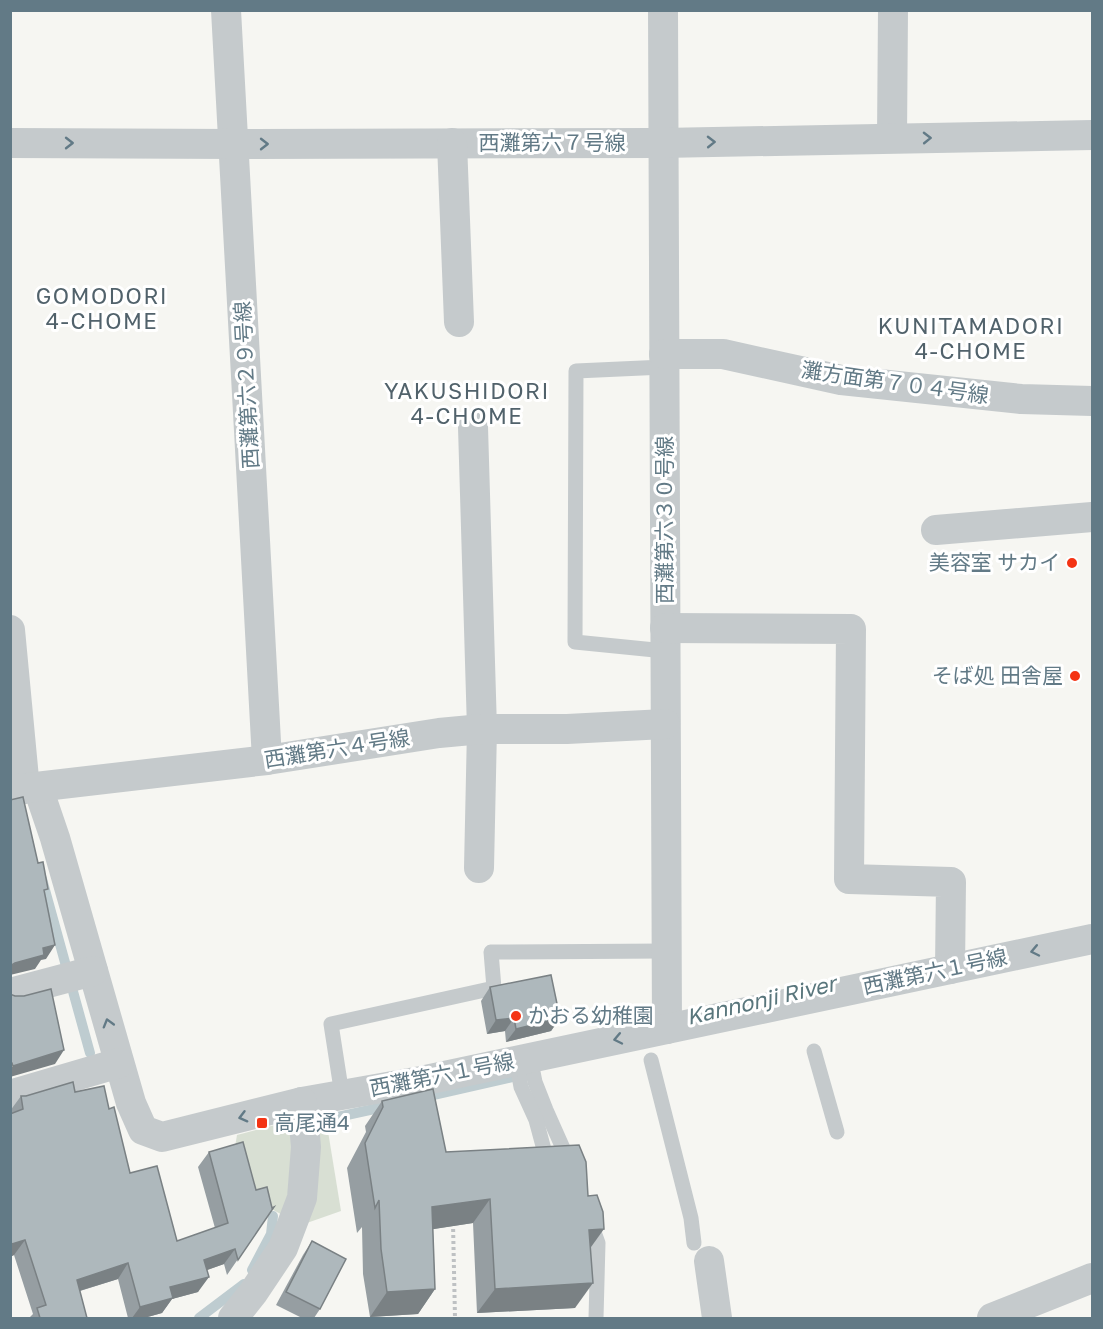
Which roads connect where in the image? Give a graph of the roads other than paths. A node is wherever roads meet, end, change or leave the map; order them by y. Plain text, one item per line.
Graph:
1 (226, 10) edge
2 (663, 10) edge
3 (893, 10) edge
4 (1092, 135) edge
5 (892, 138) junction
6 (10, 143) edge
7 (452, 143) junction
8 (662, 143) junction
9 (234, 144) junction
10 (459, 322) dead end
11 (664, 360) junction
12 (1092, 401) edge
13 (473, 427) dead end
14 (1092, 517) edge
15 (936, 530) dead end
16 (10, 630) edge
17 (665, 640) junction
18 (665, 724) junction
19 (482, 729) junction
20 (267, 760) junction
21 (24, 789) edge
22 (479, 868) dead end
23 (1092, 939) edge
24 (666, 951) junction
25 (950, 969) junction
26 (93, 971) junction
27 (10, 993) edge
28 (667, 1029) junction
29 (814, 1051) dead end
30 (651, 1060) dead end
31 (119, 1063) junction
32 (526, 1069) junction
33 (10, 1095) edge
34 (342, 1095) junction
35 (302, 1102) junction
36 (837, 1132) dead end
37 (546, 1157) edge
38 (577, 1181) edge
39 (584, 1202) edge
40 (702, 1252) joint
41 (1092, 1278) edge
42 (233, 1318) edge
43 (596, 1318) edge
44 (717, 1318) edge
45 (992, 1318) edge

1 - 9 street, 西灘第六２９号線
2 - 8 street, 西灘第六３０号線
3 - 5 street
5 -> 4 street, 西灘第六７号線
8 -> 5 street, 西灘第六７号線
6 -> 9 street, 西灘第六７号線
7 - 8 street, 西灘第六７号線
9 -> 7 street, 西灘第六７号線
7 - 10 street
8 - 11 street, 西灘第六３０号線
9 - 20 street, 西灘第六２９号線
11 - 12 street, 灘方面第７０４号線
11 - 17 street, 西灘第六３０号線
11 - 17 lane
13 - 19 street
14 - 15 street
16 - 21 street, 西灘第六１号線
17 - 18 street, 西灘第六３０号線
17 - 25 street
18 - 19 street, 西灘第六４号線
18 - 24 street, 西灘第六３０号線
19 - 20 street, 西灘第六４号線
19 - 22 street
20 - 21 street, 西灘第六４号線
21 - 26 street, 西灘第六１号線
23 -> 25 street, 西灘第六１号線
24 - 28 street, 西灘第六３０号線
24 - 34 lane
25 - 28 street, 西灘第六１号線
26 - 27 street
31 -> 26 street, 西灘第六１号線
28 -> 32 street, 西灘第六１号線
29 - 36 lane
30 - 40 lane
31 - 33 street
35 -> 31 street, 西灘第六１号線
32 - 34 street, 西灘第六１号線
32 - 37 lane
32 - 38 lane
34 - 35 street, 西灘第六１号線
35 - 42 street
39 - 43 lane
40 - 44 street
41 - 45 street

